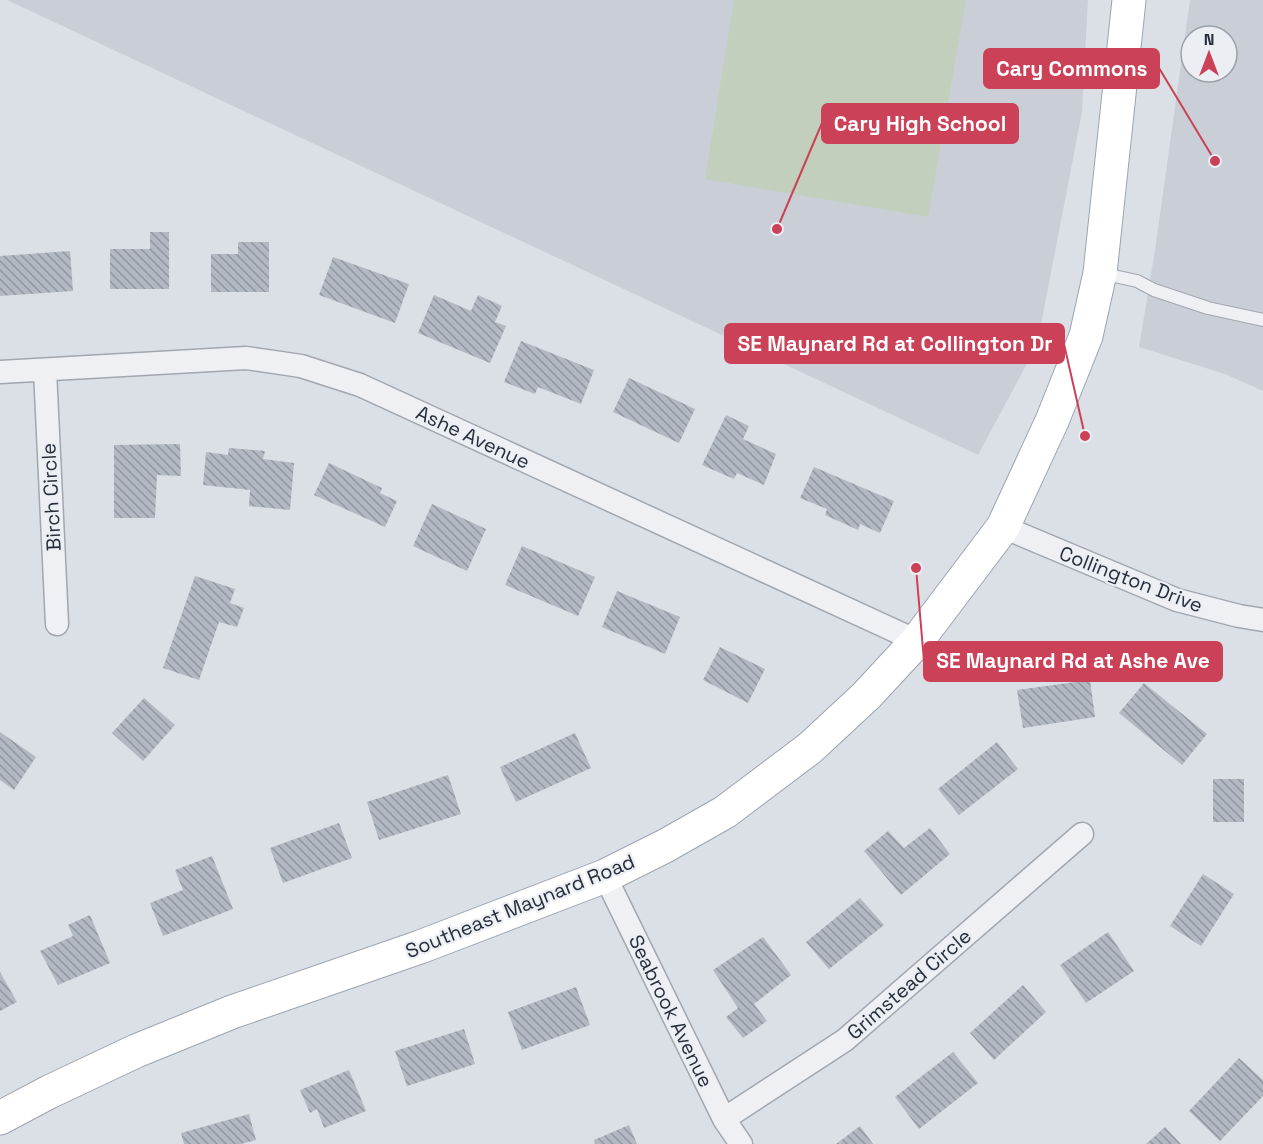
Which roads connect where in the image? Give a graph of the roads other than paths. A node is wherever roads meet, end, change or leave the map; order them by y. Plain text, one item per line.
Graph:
1 (1129, 0) edge
2 (1100, 273) junction
3 (1263, 320) edge
4 (45, 370) junction
5 (0, 372) edge
6 (1003, 526) junction
7 (1263, 620) edge
8 (57, 624) dead end
9 (917, 641) junction
10 (1082, 834) dead end
11 (605, 876) junction
12 (0, 1118) edge
13 (724, 1119) junction
14 (741, 1144) edge

1 - 2 main road, Southeast Maynard Road
2 - 3 lane
2 - 6 main road, Southeast Maynard Road
4 - 5 street, Ashe Avenue
4 - 8 street, Birch Circle
4 - 9 street, Ashe Avenue
6 - 7 street, Collington Drive
6 - 9 main road, Southeast Maynard Road
9 - 11 main road, Southeast Maynard Road
10 - 13 street, Grimstead Circle
11 - 12 main road, Southeast Maynard Road
11 - 13 street, Seabrook Avenue
13 - 14 street, Seabrook Avenue

